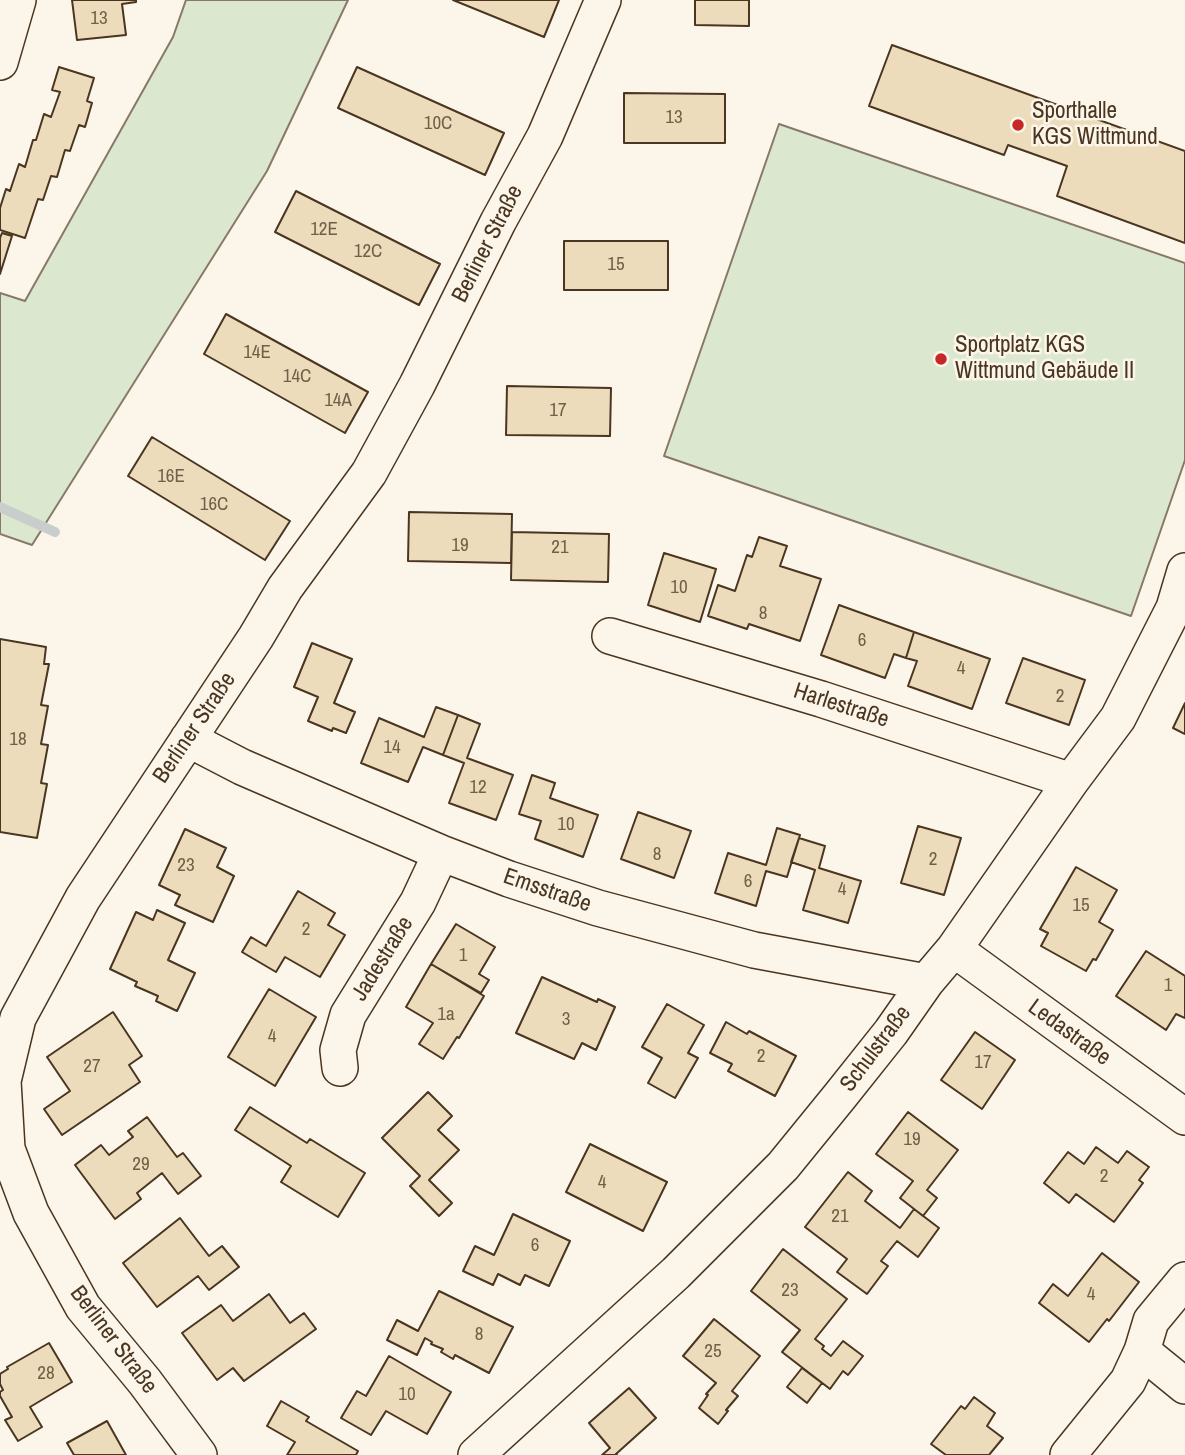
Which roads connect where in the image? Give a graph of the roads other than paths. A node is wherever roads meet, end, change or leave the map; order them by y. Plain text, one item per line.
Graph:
1 (19, 0) edge
2 (603, 0) edge
3 (0, 62) edge
4 (1185, 571) edge
5 (610, 636) dead end
6 (188, 739) junction
7 (1070, 781) junction
8 (441, 853) junction
9 (954, 949) junction
10 (926, 982) junction
11 (9, 1021) edge
12 (340, 1068) dead end
13 (1185, 1117) edge
14 (1185, 1280) edge
15 (1142, 1352) junction
16 (1185, 1386) edge
17 (199, 1455) edge
18 (476, 1455) edge
19 (1068, 1455) edge

1 - 3 street
2 - 6 street, Berliner Straße
4 - 7 street, Schulstraße
5 - 7 street, Harlestraße
6 - 8 street, Emsstraße
6 - 11 street, Berliner Straße
7 - 9 street, Schulstraße
8 - 10 street, Emsstraße
8 - 12 street, Jadestraße
9 - 10 street, Schulstraße
9 - 13 street, Ledastraße
10 - 18 street, Schulstraße
11 - 17 street, Berliner Straße
14 - 15 street
15 - 16 street
15 - 19 street

